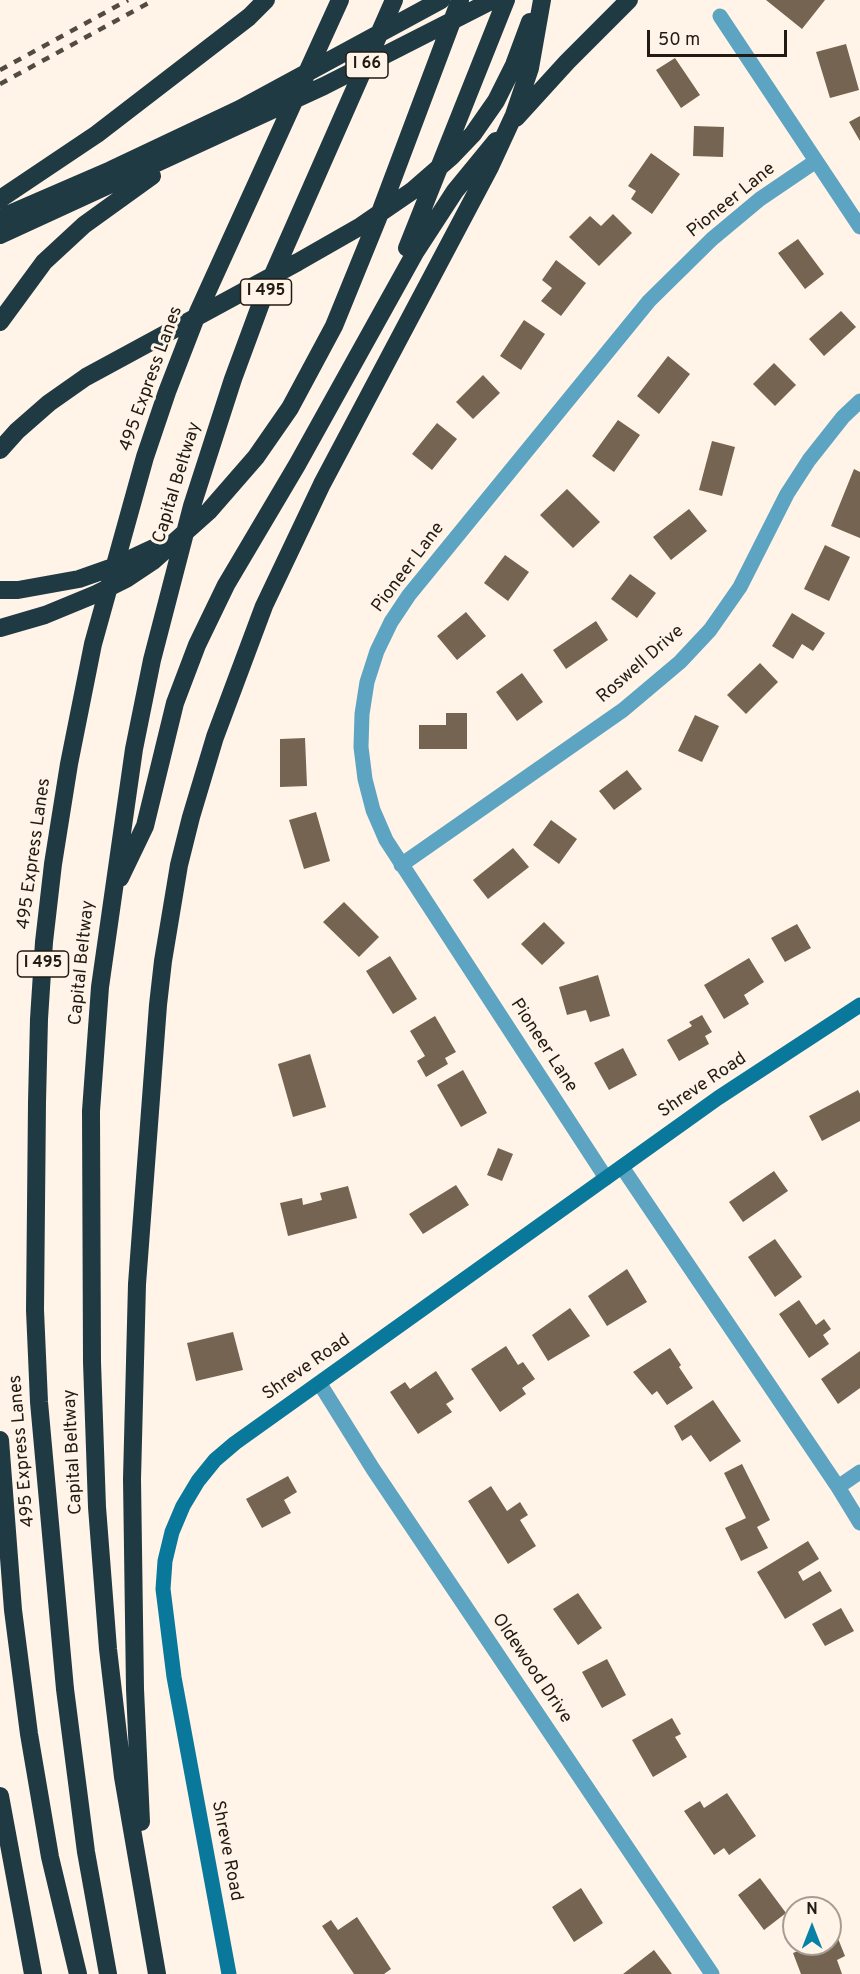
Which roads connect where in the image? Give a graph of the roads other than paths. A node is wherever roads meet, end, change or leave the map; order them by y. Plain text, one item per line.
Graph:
1 (266, 0) edge
2 (340, 0) edge
3 (394, 0) edge
4 (441, 0) edge
5 (460, 0) edge
6 (493, 0) edge
7 (506, 0) edge
8 (537, 0) edge
9 (542, 0) edge
10 (629, 0) edge
11 (720, 16) dead end
12 (240, 118) junction
13 (816, 162) junction
14 (0, 199) edge
15 (0, 218) edge
16 (860, 227) edge
17 (0, 235) edge
18 (0, 322) edge
19 (375, 322) junction
20 (860, 401) edge
21 (0, 450) edge
22 (209, 511) junction
23 (0, 590) edge
24 (0, 628) edge
25 (400, 866) junction
26 (112, 893) junction
27 (860, 1005) edge
28 (622, 1167) junction
29 (606, 1178) junction
30 (320, 1384) junction
31 (0, 1440) edge
32 (860, 1472) edge
33 (838, 1487) junction
34 (860, 1522) edge
35 (0, 1796) edge
36 (144, 1896) junction
37 (33, 1974) edge
38 (78, 1974) edge
39 (108, 1974) edge
40 (158, 1974) edge
41 (229, 1974) edge
42 (712, 1974) edge

1 - 14 highway
2 - 39 highway, 495 Express Lanes / I 495
3 - 26 highway, Capital Beltway / I 495
4 - 12 highway
5 - 22 highway
6 - 12 highway, I 66
7 - 19 highway
8 - 21 highway
9 - 36 highway
10 - 19 highway
11 - 13 street
12 - 15 highway
12 - 17 highway, I 66
12 - 18 highway
13 - 16 street
13 - 25 street, Pioneer Lane
19 - 26 highway
20 - 25 street, Roswell Drive
22 - 23 highway
22 - 24 highway
25 - 29 street, Pioneer Lane
26 - 36 highway, Capital Beltway / I 495
27 - 28 main road, Shreve Road
28 - 29 main road, Shreve Road
28 - 33 street
29 - 30 main road, Shreve Road
30 - 41 main road, Shreve Road
30 - 42 street, Oldewood Drive
31 - 38 highway
32 - 33 street
33 - 34 street
35 - 37 highway
36 - 40 highway, Capital Beltway / I 495

